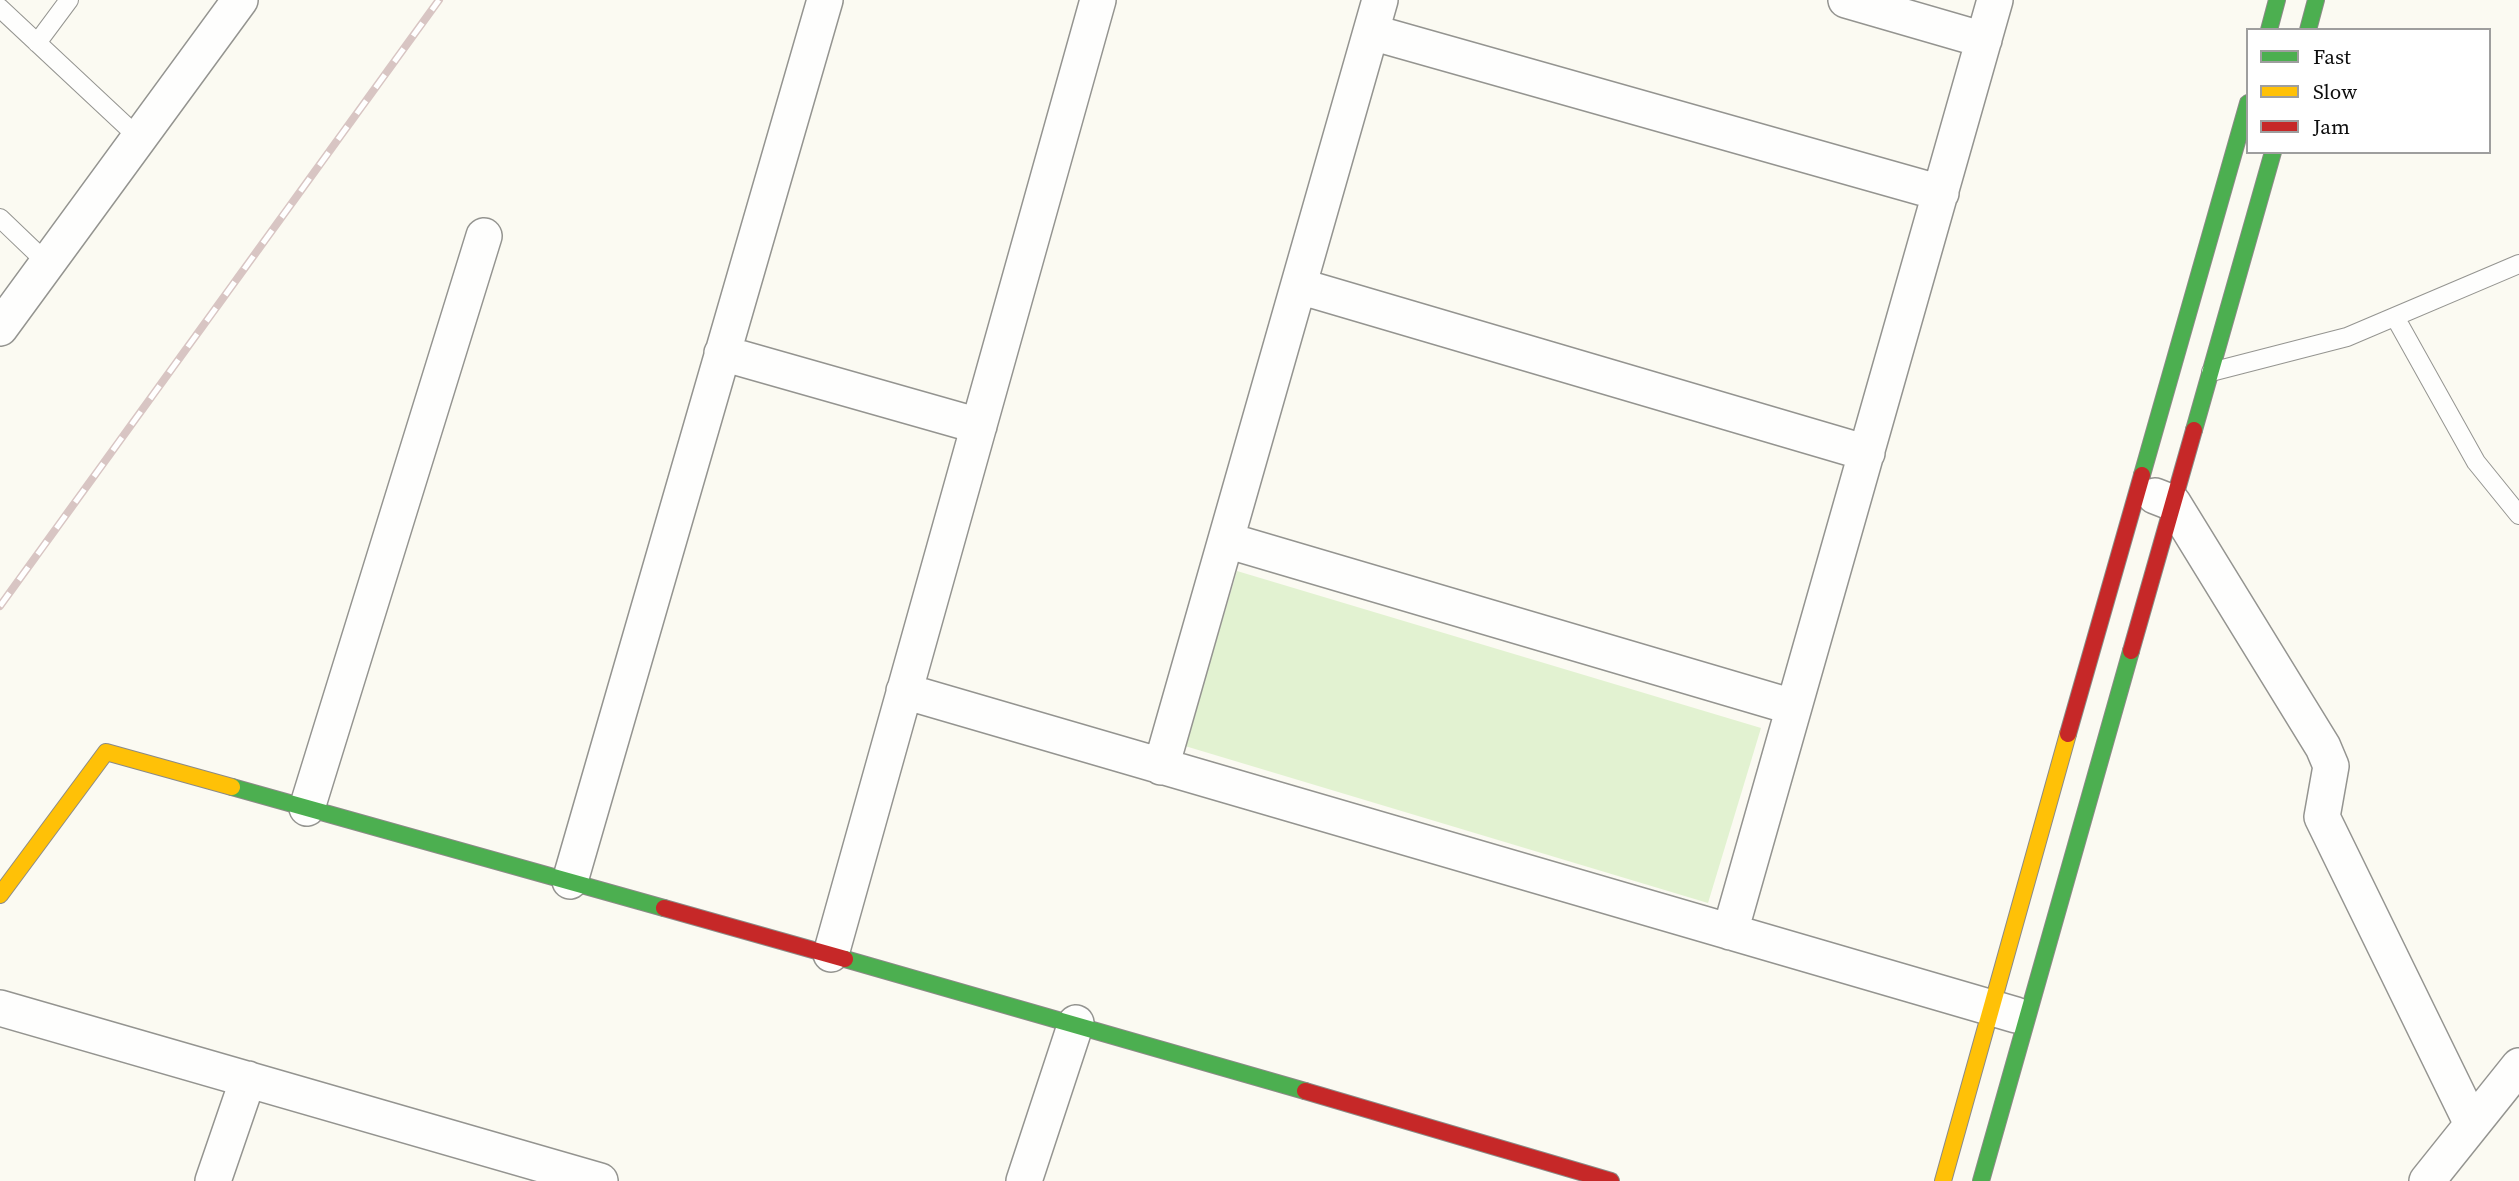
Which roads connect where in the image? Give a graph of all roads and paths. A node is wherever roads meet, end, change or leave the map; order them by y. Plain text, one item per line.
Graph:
1 (69, 0) edge
2 (240, 0) edge
3 (825, 0) edge
4 (1098, 0) edge
5 (1846, 0) edge
6 (1995, 0) edge
7 (2277, 0) edge
8 (2316, 0) edge
9 (0, 8) edge
10 (1376, 16) edge
11 (2270, 28) edge
12 (2309, 28) edge
13 (1984, 40) junction
14 (37, 43) junction
15 (2246, 110) edge
16 (139, 138) junction
17 (2272, 154) edge
18 (1941, 193) junction
19 (0, 218) edge
20 (484, 236) dead end
21 (47, 263) junction
22 (2519, 264) edge
23 (1299, 286) junction
24 (2395, 317) junction
25 (0, 328) edge
26 (722, 353) junction
27 (2211, 372) junction
28 (979, 426) junction
29 (1867, 453) junction
30 (2138, 490) junction
31 (2173, 503) junction
32 (2519, 515) edge
33 (1226, 540) junction
34 (904, 691) junction
35 (1793, 708) junction
36 (1161, 767) junction
37 (307, 808) junction
38 (570, 881) junction
39 (0, 895) edge
40 (1730, 932) junction
41 (831, 954) junction
42 (0, 1008) edge
43 (1990, 1008) junction
44 (2028, 1019) junction
45 (1076, 1023) junction
46 (2519, 1066) edge
47 (248, 1079) junction
48 (2472, 1124) junction
49 (213, 1181) edge
50 (600, 1181) edge
51 (1024, 1181) edge
52 (1611, 1181) edge
53 (1943, 1181) edge
54 (1981, 1181) edge
55 (2427, 1181) edge

1 - 14 lane
2 - 16 street
3 - 26 street
4 - 28 street
5 - 13 street
6 - 13 street
7 - 11 street
8 - 12 street
9 - 14 lane
10 - 18 street
10 - 23 street
13 - 18 street
14 - 16 lane
15 - 30 street
16 - 21 street
17 - 27 street
18 - 29 street
19 - 21 lane
20 - 37 street
21 - 25 street
22 - 24 lane
23 - 29 street
23 - 33 street
24 - 27 lane
24 - 32 lane
26 - 28 street
26 - 38 street
27 - 31 street
28 - 34 street
29 - 35 street
30 - 31 street
30 - 43 street
31 - 44 street
31 - 48 street
33 - 35 street
33 - 36 street
34 - 36 street
34 - 41 street
35 - 40 street
36 - 40 street
37 - 38 street
37 - 39 street
38 - 41 street
40 - 43 street
41 - 45 street
42 - 47 street
43 - 44 street
43 - 53 street
44 - 54 street
45 - 51 street
45 - 52 street
46 - 48 street
47 - 49 street
47 - 50 street
48 - 55 street

